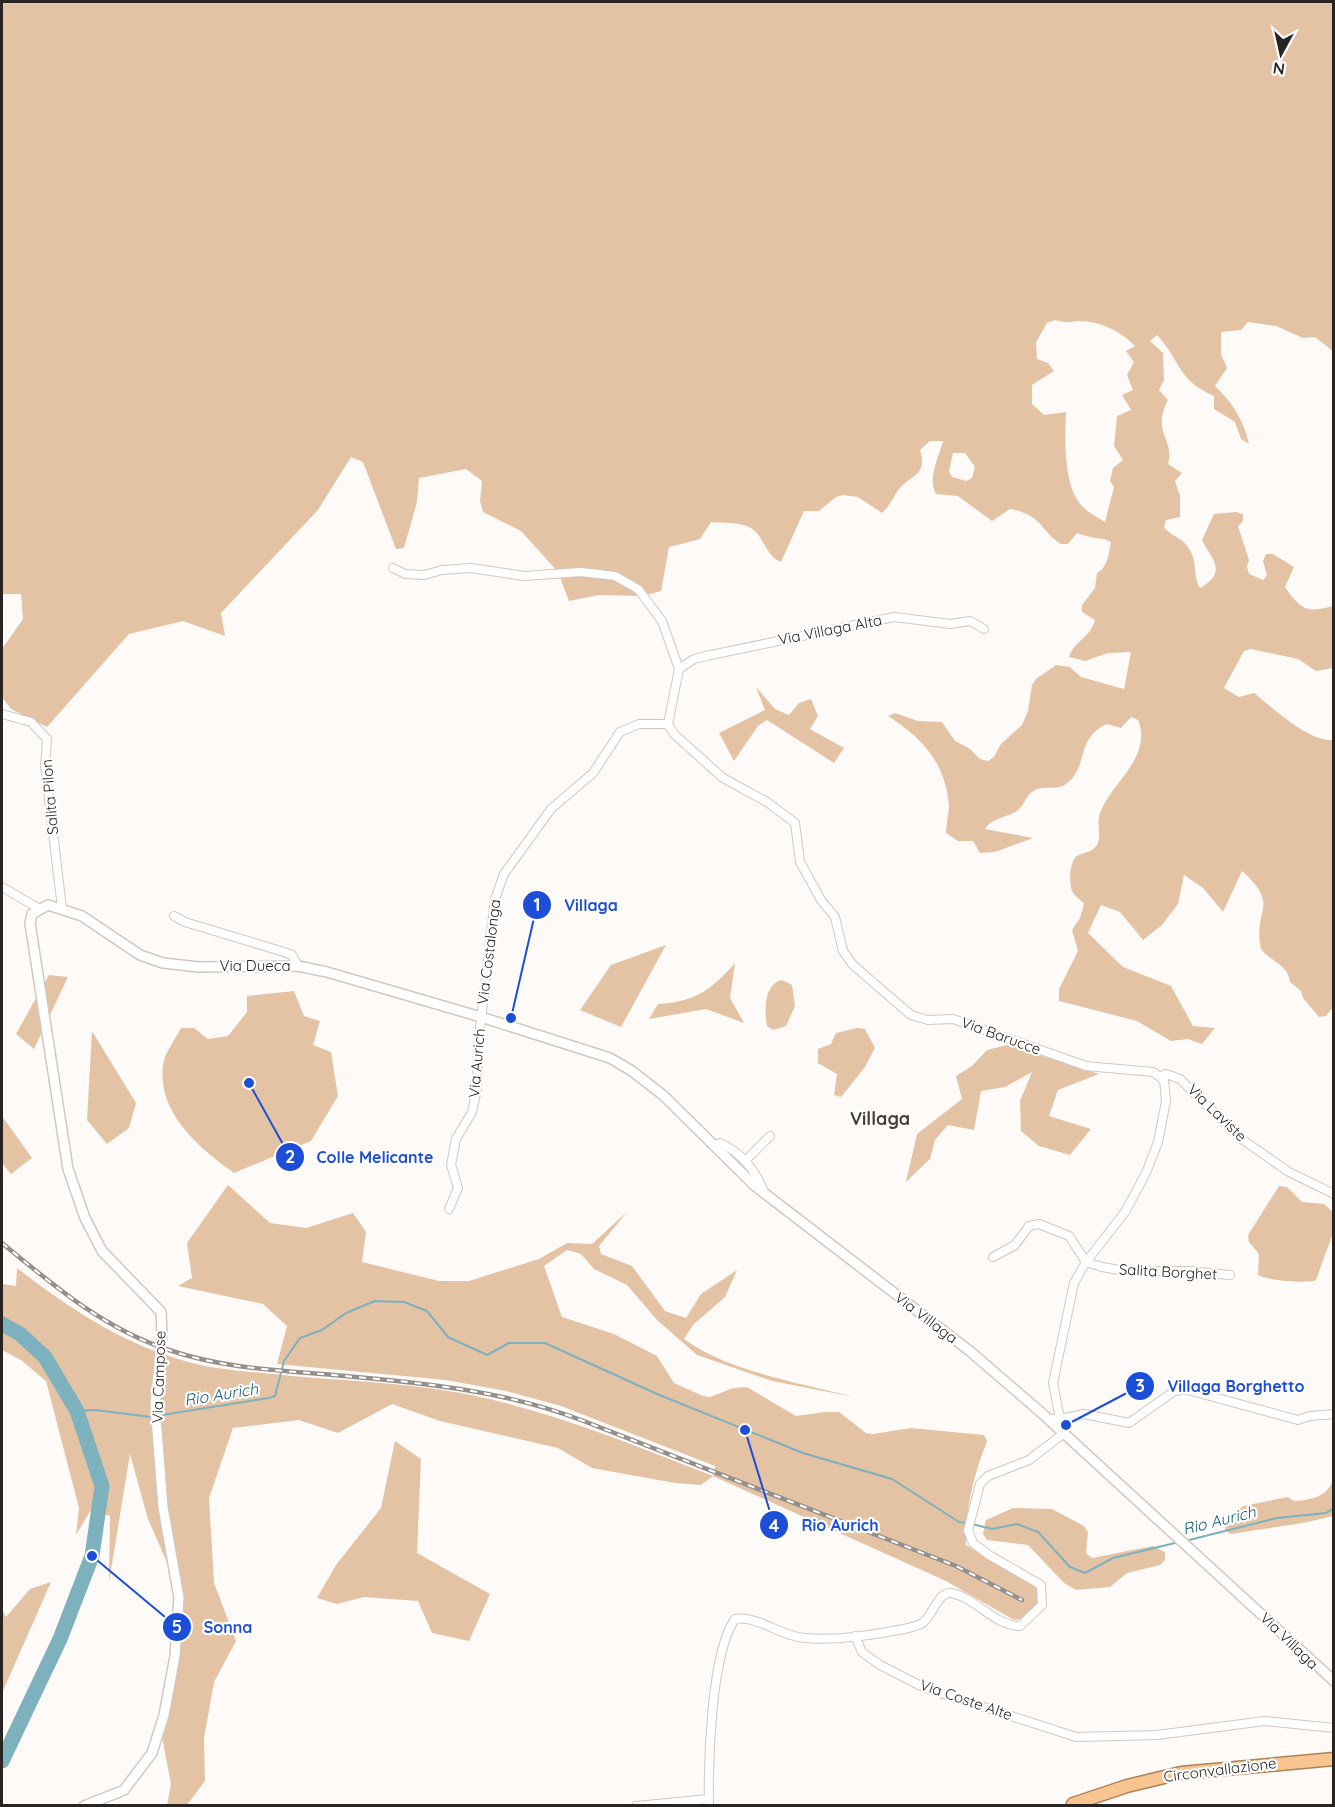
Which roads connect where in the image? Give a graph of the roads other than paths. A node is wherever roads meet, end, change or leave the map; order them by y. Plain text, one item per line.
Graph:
1 (393, 568) dead end
2 (984, 629) dead end
3 (679, 669) junction
4 (2, 714) edge
5 (668, 724) junction
6 (2, 887) edge
7 (38, 908) junction
8 (62, 908) junction
9 (174, 916) dead end
10 (297, 966) junction
11 (481, 1017) junction
12 (1161, 1076) junction
13 (770, 1136) dead end
14 (714, 1146) junction
15 (746, 1160) junction
16 (765, 1194) junction
17 (1334, 1194) edge
18 (448, 1209) dead end
19 (993, 1257) dead end
20 (1086, 1262) junction
21 (1230, 1275) dead end
22 (1334, 1414) edge
23 (1048, 1419) junction
24 (1060, 1419) junction
25 (1063, 1434) junction
26 (855, 1636) junction
27 (1334, 1681) edge
28 (1334, 1728) edge
29 (1334, 1759) edge
30 (709, 1802) edge
31 (1074, 1804) dead end
32 (84, 1806) edge
33 (636, 1806) edge

1 - 3 street
2 - 3 street, Via Villaga Alta
3 - 5 street
4 - 8 street, Salita Pilon
5 - 11 street, Via Costalonga
5 - 12 street, Via Barucce
6 - 7 street
7 - 8 street, Via Dueca
7 - 32 street, Via Campose
8 - 10 street, Via Dueca
9 - 10 street
10 - 11 street, Via Dueca
11 - 14 street, Via Villaga
11 - 18 street, Via Aurich
12 - 17 street, Via Laviste
12 - 20 street
13 - 15 street
14 - 15 street
14 - 16 street, Via Villaga
15 - 16 street
16 - 23 street, Via Villaga
19 - 20 street
20 - 21 street, Salita Borghet
20 - 24 street
22 - 24 street
23 - 24 street
23 - 25 street, Via Villaga
25 - 26 street
25 - 27 street, Via Villaga
26 - 28 street, Via Coste Alte
26 - 30 street
29 - 31 highway, Circonvallazione
30 - 33 street

